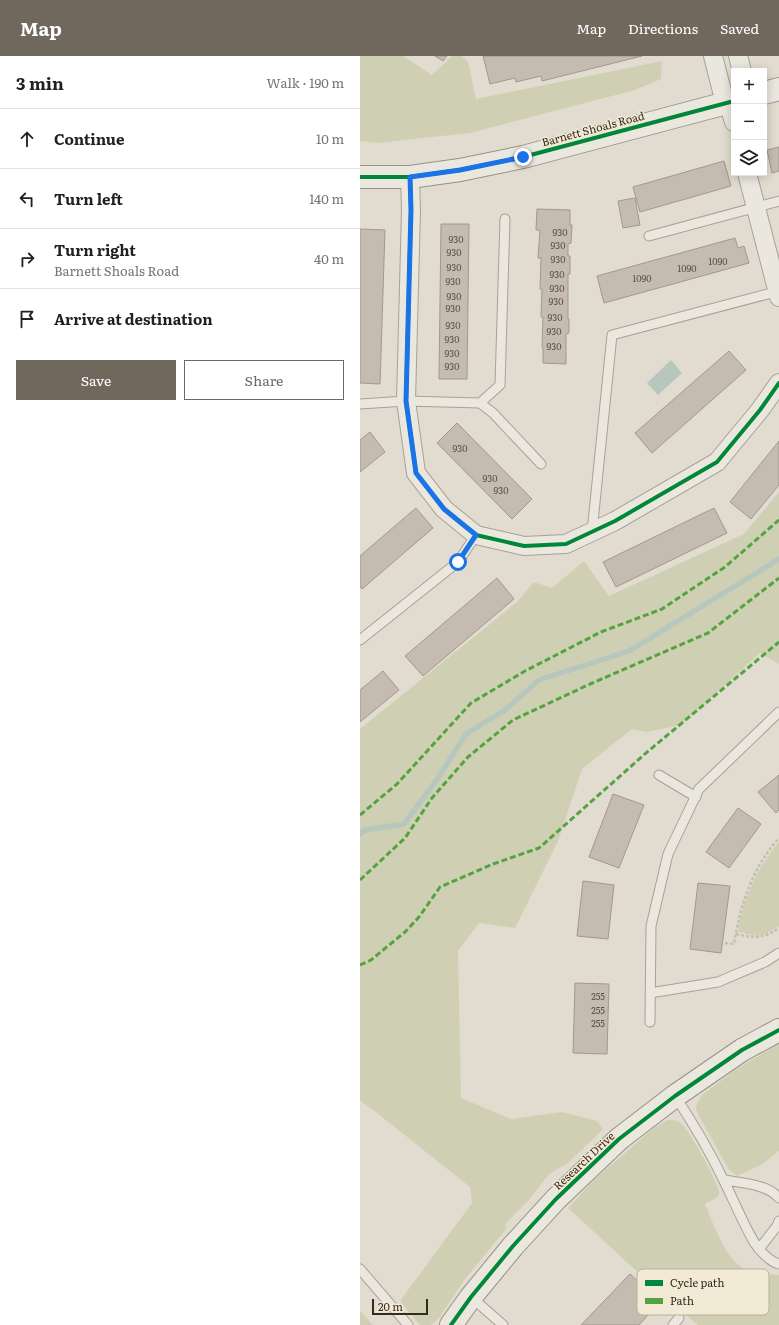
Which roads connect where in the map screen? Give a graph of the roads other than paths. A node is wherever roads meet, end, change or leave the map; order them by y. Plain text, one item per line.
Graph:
1 (713, 56) edge
2 (738, 56) edge
3 (741, 68) edge
4 (779, 89) edge
5 (767, 91) edge
6 (730, 107) edge
7 (748, 176) edge
8 (360, 177) edge
9 (410, 177) junction
10 (779, 201) edge
11 (756, 207) junction
12 (505, 219) dead end
13 (649, 236) dead end
14 (778, 293) edge
15 (779, 383) edge
16 (406, 401) junction
17 (480, 403) junction
18 (360, 404) edge
19 (541, 464) dead end
20 (592, 532) junction
21 (476, 535) junction
22 (360, 640) edge
23 (779, 712) edge
24 (659, 774) dead end
25 (696, 797) junction
26 (779, 953) edge
27 (650, 993) junction
28 (650, 1022) dead end
29 (779, 1030) edge
30 (675, 1096) junction
31 (724, 1180) junction
32 (779, 1198) edge
33 (779, 1221) edge
34 (759, 1249) junction
35 (779, 1264) edge
36 (360, 1269) edge
37 (471, 1297) junction
38 (408, 1325) edge
39 (451, 1325) edge
40 (503, 1325) edge

1 - 6 street
2 - 3 street
4 - 5 street
6 - 9 street, Barnett Shoals Road
7 - 11 street
8 - 9 street, Barnett Shoals Road
9 - 16 street
10 - 11 lane
11 - 13 lane
11 - 14 street
12 - 17 lane
14 - 20 lane
15 - 20 street
16 - 17 lane
16 - 18 lane
16 - 21 street
17 - 19 lane
20 - 21 street
21 - 22 lane
23 - 25 lane
24 - 25 lane
25 - 27 lane
26 - 27 lane
27 - 28 lane
29 - 30 street, Research Drive
30 - 31 lane
30 - 37 street, Research Drive
31 - 32 lane
31 - 34 lane
33 - 34 lane
34 - 35 lane
36 - 38 lane
37 - 39 street, Research Drive
37 - 40 lane

